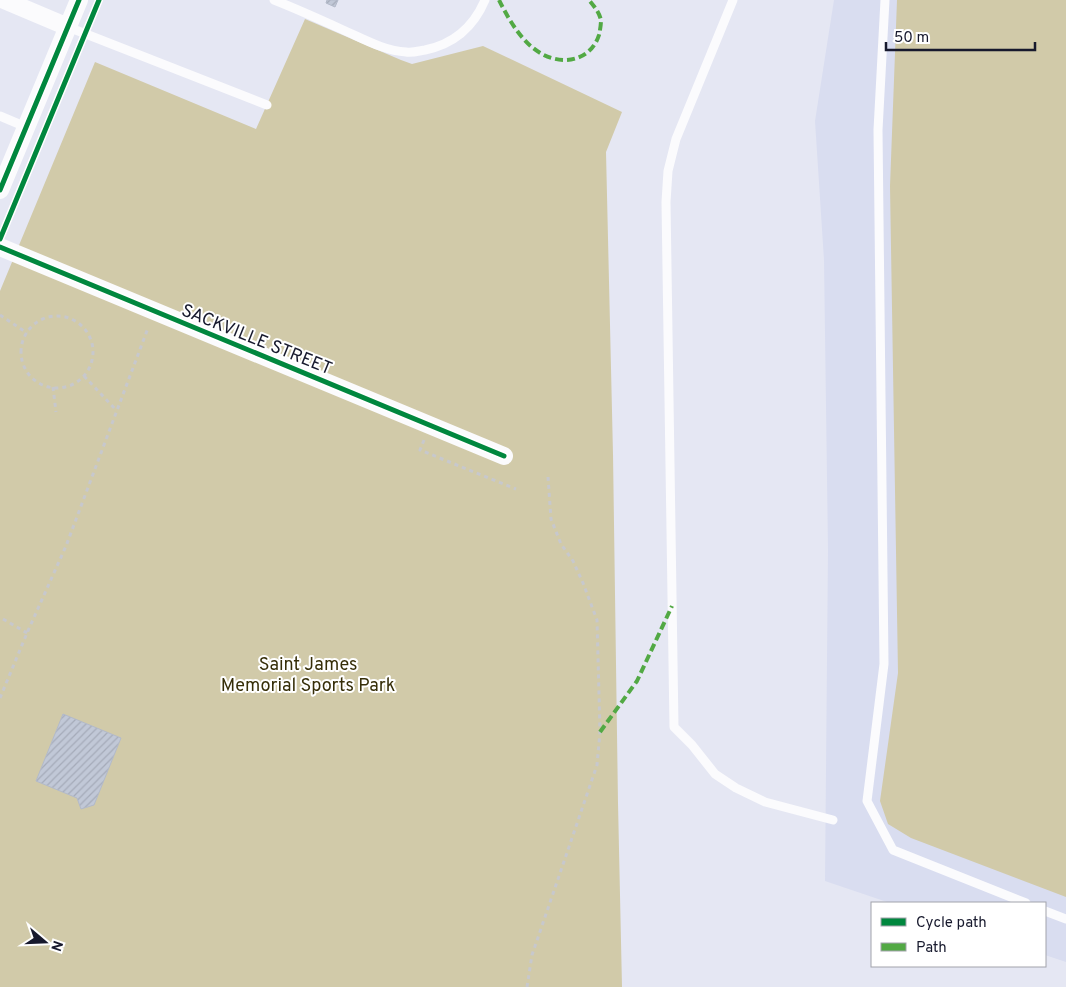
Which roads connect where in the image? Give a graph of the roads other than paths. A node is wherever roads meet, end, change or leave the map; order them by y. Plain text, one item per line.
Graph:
1 (4, 0) edge
2 (79, 0) edge
3 (274, 0) edge
4 (485, 0) edge
5 (733, 0) edge
6 (885, 0) edge
7 (68, 27) junction
8 (267, 105) dead end
9 (0, 116) edge
10 (26, 127) junction
11 (0, 190) edge
12 (0, 247) edge
13 (504, 456) dead end
14 (833, 820) dead end
15 (1023, 902) edge
16 (1046, 911) edge
17 (1066, 919) edge

1 - 7 street
2 - 7 street
3 - 4 lane
5 - 14 lane
6 - 15 lane
7 - 8 lane
7 - 10 street
9 - 10 lane
10 - 11 street
12 - 13 street, SACKVILLE STREET
16 - 17 lane

